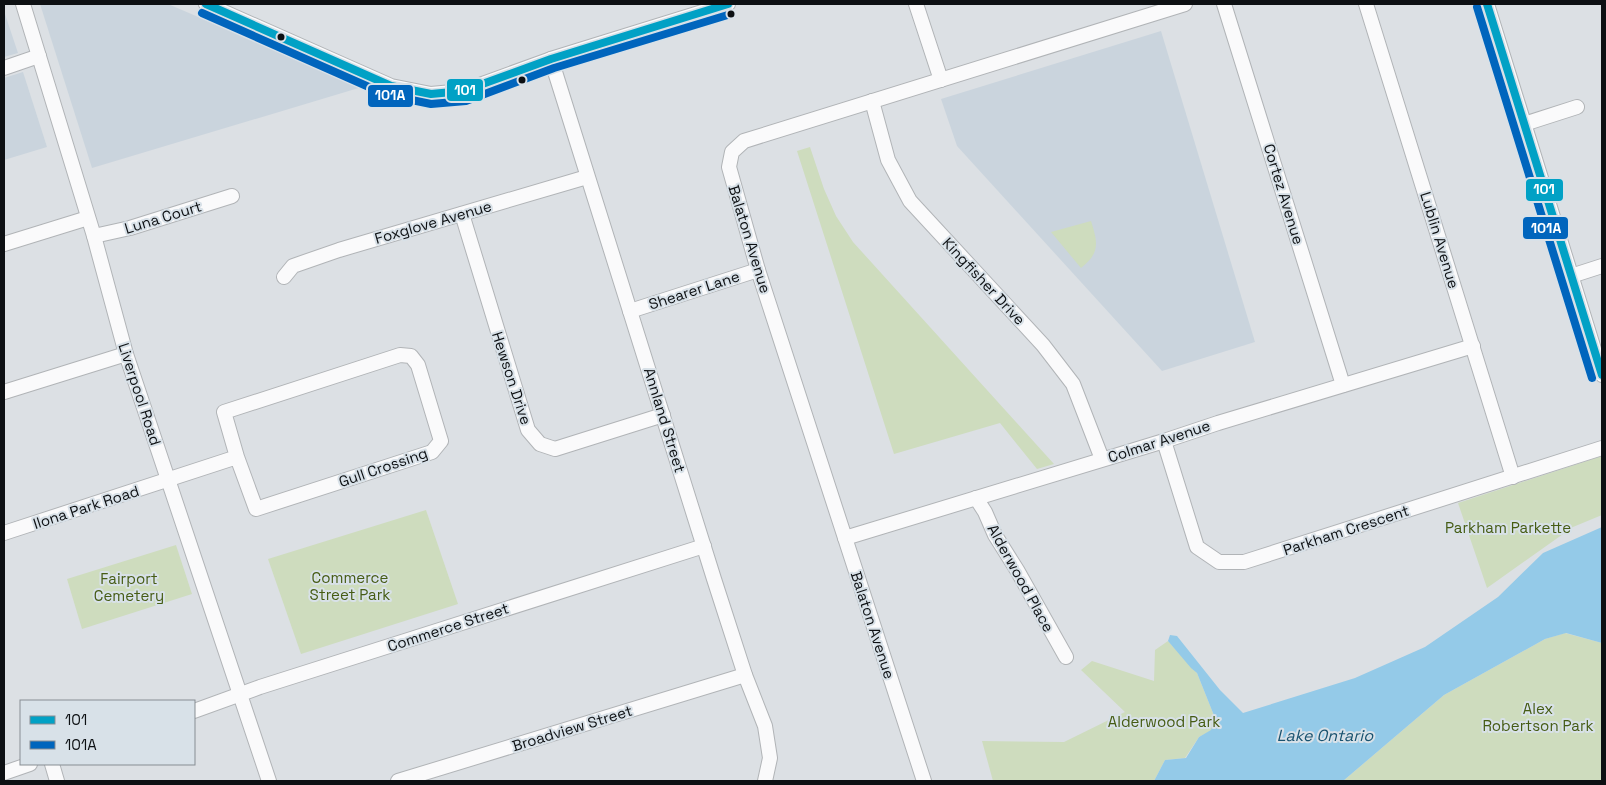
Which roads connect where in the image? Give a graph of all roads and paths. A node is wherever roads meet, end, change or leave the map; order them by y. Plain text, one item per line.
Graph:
1 (23, 4) edge
2 (206, 4) edge
3 (728, 4) edge
4 (916, 4) edge
5 (1185, 4) edge
6 (1224, 4) edge
7 (1366, 4) edge
8 (1487, 4) edge
9 (40, 56) junction
10 (551, 59) junction
11 (4, 68) edge
12 (941, 80) junction
13 (872, 101) junction
14 (1577, 107) dead end
15 (1524, 124) junction
16 (588, 177) junction
17 (232, 196) dead end
18 (462, 214) junction
19 (88, 218) junction
20 (94, 236) junction
21 (4, 244) edge
22 (1602, 266) edge
23 (758, 270) junction
24 (1571, 276) junction
25 (284, 277) dead end
26 (630, 311) junction
27 (1473, 346) junction
28 (126, 354) junction
29 (1602, 375) edge
30 (1343, 385) junction
31 (4, 392) edge
32 (663, 415) junction
33 (1164, 441) junction
34 (1602, 448) edge
35 (237, 457) junction
36 (1102, 459) junction
37 (1513, 477) junction
38 (168, 480) junction
39 (976, 498) junction
40 (4, 533) edge
41 (845, 538) junction
42 (704, 546) junction
43 (1066, 657) dead end
44 (745, 675) junction
45 (240, 694) junction
46 (195, 711) edge
47 (27, 765) edge
48 (52, 765) edge
49 (4, 773) edge
50 (57, 781) edge
51 (268, 781) edge
52 (398, 781) edge
53 (765, 781) edge
54 (924, 781) edge

1 - 9 street, Liverpool Road
2 - 10 street
3 - 10 street
4 - 12 street
5 - 12 street, Balaton Avenue
6 - 30 street, Cortez Avenue
7 - 27 street, Lublin Avenue
8 - 15 street
9 - 11 street
9 - 19 street, Liverpool Road
10 - 16 street, Annland Street
12 - 13 street, Balaton Avenue
13 - 23 street, Balaton Avenue
13 - 36 street, Kingfisher Drive
14 - 15 street
15 - 24 street
16 - 18 street, Foxglove Avenue
16 - 26 street, Annland Street
17 - 20 street, Luna Court
18 - 25 street, Foxglove Avenue
18 - 32 street, Hewson Drive
19 - 20 street, Liverpool Road
19 - 21 street
20 - 28 street, Liverpool Road
22 - 24 street
23 - 26 street, Shearer Lane
23 - 41 street, Balaton Avenue
24 - 29 street
26 - 32 street, Annland Street
27 - 30 street, Colmar Avenue
27 - 37 street, Lublin Avenue
28 - 31 street
28 - 38 street, Liverpool Road
30 - 33 street, Colmar Avenue
32 - 42 street, Annland Street
33 - 36 street, Colmar Avenue
33 - 37 street, Parkham Crescent
34 - 37 street, Parkham Crescent
35 - 35 street, Gull Crossing
35 - 38 street
36 - 39 street, Colmar Avenue
38 - 40 street, Ilona Park Road
38 - 45 street, Liverpool Road
39 - 41 street, Colmar Avenue
39 - 43 street, Alderwood Place
41 - 54 street, Balaton Avenue
42 - 44 street, Annland Street
42 - 45 street, Commerce Street
44 - 52 street, Broadview Street
44 - 53 street, Annland Street
45 - 46 street, Commerce Street
45 - 51 street, Liverpool Road
47 - 49 street
48 - 50 street

